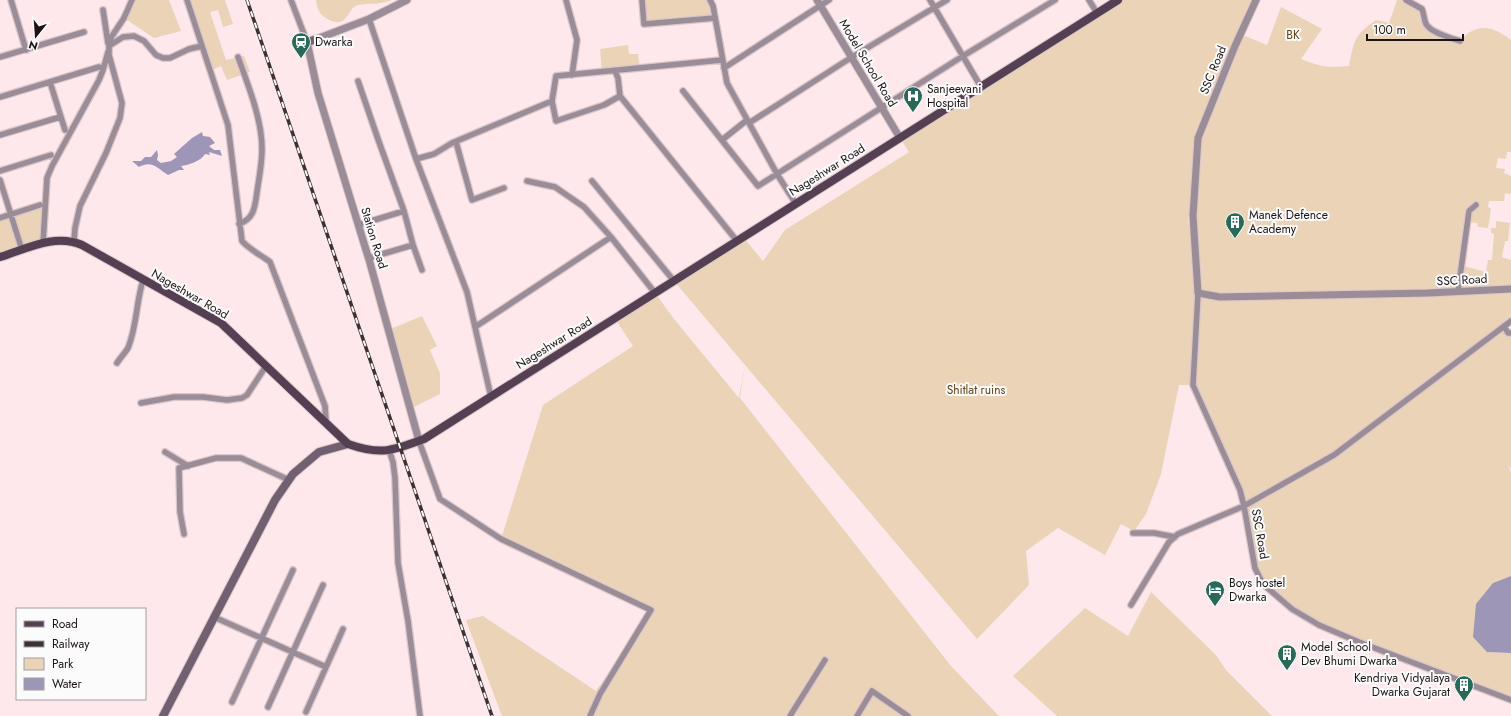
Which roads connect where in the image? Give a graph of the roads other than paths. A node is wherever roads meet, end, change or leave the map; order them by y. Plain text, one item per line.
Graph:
1 (11, 0) edge
2 (132, 0) edge
3 (187, 0) edge
4 (291, 0) edge
5 (407, 0) edge
6 (566, 0) edge
7 (642, 0) edge
8 (710, 0) edge
9 (829, 0) edge
10 (930, 0) edge
11 (947, 0) edge
12 (1055, 0) edge
13 (1089, 0) edge
14 (1118, 0) edge
15 (1256, 0) edge
16 (1406, 0) edge
17 (1046, 2) edge
18 (819, 3) edge
19 (934, 8) junction
20 (103, 10) dead end
21 (1097, 13) junction
22 (715, 18) junction
23 (369, 19) junction
24 (84, 32) dead end
25 (310, 41) junction
26 (1460, 41) dead end
27 (109, 46) junction
28 (202, 46) junction
29 (26, 50) junction
30 (963, 56) junction
31 (0, 57) edge
32 (238, 57) dead end
33 (852, 57) junction
34 (722, 60) junction
35 (99, 67) dead end
36 (724, 68) junction
37 (615, 71) junction
38 (572, 75) junction
39 (358, 81) dead end
40 (50, 82) junction
41 (981, 87) junction
42 (683, 91) dead end
43 (620, 96) junction
44 (0, 97) edge
45 (552, 101) junction
46 (882, 107) junction
47 (60, 116) junction
48 (748, 122) junction
49 (65, 130) dead end
50 (0, 135) edge
51 (900, 138) junction
52 (722, 140) junction
53 (456, 142) junction
54 (51, 155) dead end
55 (416, 160) junction
56 (0, 171) edge
57 (777, 174) junction
58 (0, 180) edge
59 (527, 181) dead end
60 (592, 181) dead end
61 (504, 188) dead end
62 (796, 204) junction
63 (40, 205) dead end
64 (1476, 206) dead end
65 (404, 211) junction
66 (11, 214) junction
67 (0, 218) edge
68 (239, 224) junction
69 (358, 225) junction
70 (611, 237) junction
71 (74, 241) junction
72 (737, 241) junction
73 (43, 243) junction
74 (413, 245) junction
75 (22, 250) junction
76 (0, 257) edge
77 (369, 258) junction
78 (422, 270) dead end
79 (143, 280) junction
80 (674, 281) junction
81 (1511, 288) edge
82 (1458, 291) junction
83 (655, 293) junction
84 (1198, 293) junction
85 (1511, 321) edge
86 (1504, 326) junction
87 (475, 327) junction
88 (1511, 333) edge
89 (117, 363) dead end
90 (266, 366) junction
91 (491, 397) junction
92 (141, 403) dead end
93 (326, 422) junction
94 (419, 441) junction
95 (348, 444) junction
96 (388, 450) junction
97 (166, 452) dead end
98 (188, 466) junction
99 (289, 480) junction
100 (1244, 506) junction
101 (1133, 533) dead end
102 (184, 534) dead end
103 (1175, 537) junction
104 (293, 570) dead end
105 (323, 585) dead end
106 (1131, 605) dead end
107 (214, 617) junction
108 (343, 629) dead end
109 (261, 638) junction
110 (293, 652) junction
111 (825, 660) dead end
112 (326, 667) junction
113 (1511, 700) edge
114 (232, 702) dead end
115 (268, 706) dead end
116 (306, 712) dead end
117 (163, 716) edge
118 (420, 716) edge
119 (590, 716) edge
120 (790, 716) edge
121 (857, 716) edge
122 (908, 716) edge

1 - 29 street
2 - 27 street
3 - 28 street
4 - 25 street
5 - 23 street
6 - 38 street
7 - 22 street
8 - 22 street
9 - 18 street
10 - 19 street
11 - 19 street
12 - 17 street
13 - 21 street
14 - 21 main road, Nageshwar Road
15 - 84 street, SSC Road
16 - 26 street
17 - 30 street
18 - 33 street, Model School Road
18 - 36 street
19 - 30 street
19 - 33 street
20 - 27 street
21 - 41 main road, Nageshwar Road
22 - 34 street
23 - 25 street
23 - 55 street
24 - 29 street
25 - 69 street, Station Road
27 - 28 street
27 - 71 street
27 - 73 street
28 - 68 street
29 - 31 street
30 - 41 street
30 - 46 street
32 - 68 street
33 - 46 street, Model School Road
33 - 48 street
34 - 36 street
34 - 37 street
35 - 40 street
36 - 48 street
37 - 38 street
37 - 43 street
38 - 45 street
39 - 65 street
40 - 44 street
40 - 47 street
41 - 51 main road, Nageshwar Road
42 - 52 street
43 - 45 street
43 - 72 street
45 - 53 street
46 - 51 street, Model School Road
46 - 57 street
47 - 49 street
47 - 50 street
48 - 52 street
48 - 57 street
51 - 62 main road, Nageshwar Road
52 - 57 street
53 - 55 street
53 - 61 street
54 - 56 street
55 - 87 street
57 - 62 street
58 - 66 street
59 - 70 street
60 - 80 street
62 - 72 main road, Nageshwar Road
63 - 66 street
64 - 82 street
65 - 69 street
65 - 74 street
66 - 67 street
66 - 75 street
68 - 93 street
69 - 77 street, Station Road
70 - 83 street
70 - 87 street
71 - 73 main road, Nageshwar Road
71 - 79 main road, Nageshwar Road
72 - 80 main road, Nageshwar Road
73 - 75 main road, Nageshwar Road
74 - 77 street
74 - 78 street
75 - 76 main road, Nageshwar Road
77 - 94 street, Station Road
79 - 89 street
79 - 90 main road, Nageshwar Road
80 - 83 main road, Nageshwar Road
81 - 82 street, SSC Road
82 - 84 street, SSC Road
83 - 91 main road, Nageshwar Road
84 - 100 street, SSC Road
85 - 86 street
86 - 88 street
86 - 100 street
87 - 91 street
90 - 92 street
90 - 93 main road, Nageshwar Road
91 - 94 main road, Nageshwar Road
93 - 95 main road, Nageshwar Road
94 - 96 main road, Nageshwar Road
94 - 119 street
95 - 96 main road, Nageshwar Road
95 - 99 main road
96 - 118 street
97 - 98 street
98 - 99 street
98 - 102 street
99 - 107 main road
100 - 103 street
100 - 113 street, SSC Road
101 - 103 street
103 - 106 street
104 - 109 street
105 - 110 street
107 - 109 street
107 - 117 main road
108 - 112 street
109 - 110 street
109 - 114 street
110 - 112 street
110 - 115 street
111 - 120 street
112 - 116 street
121 - 122 street

